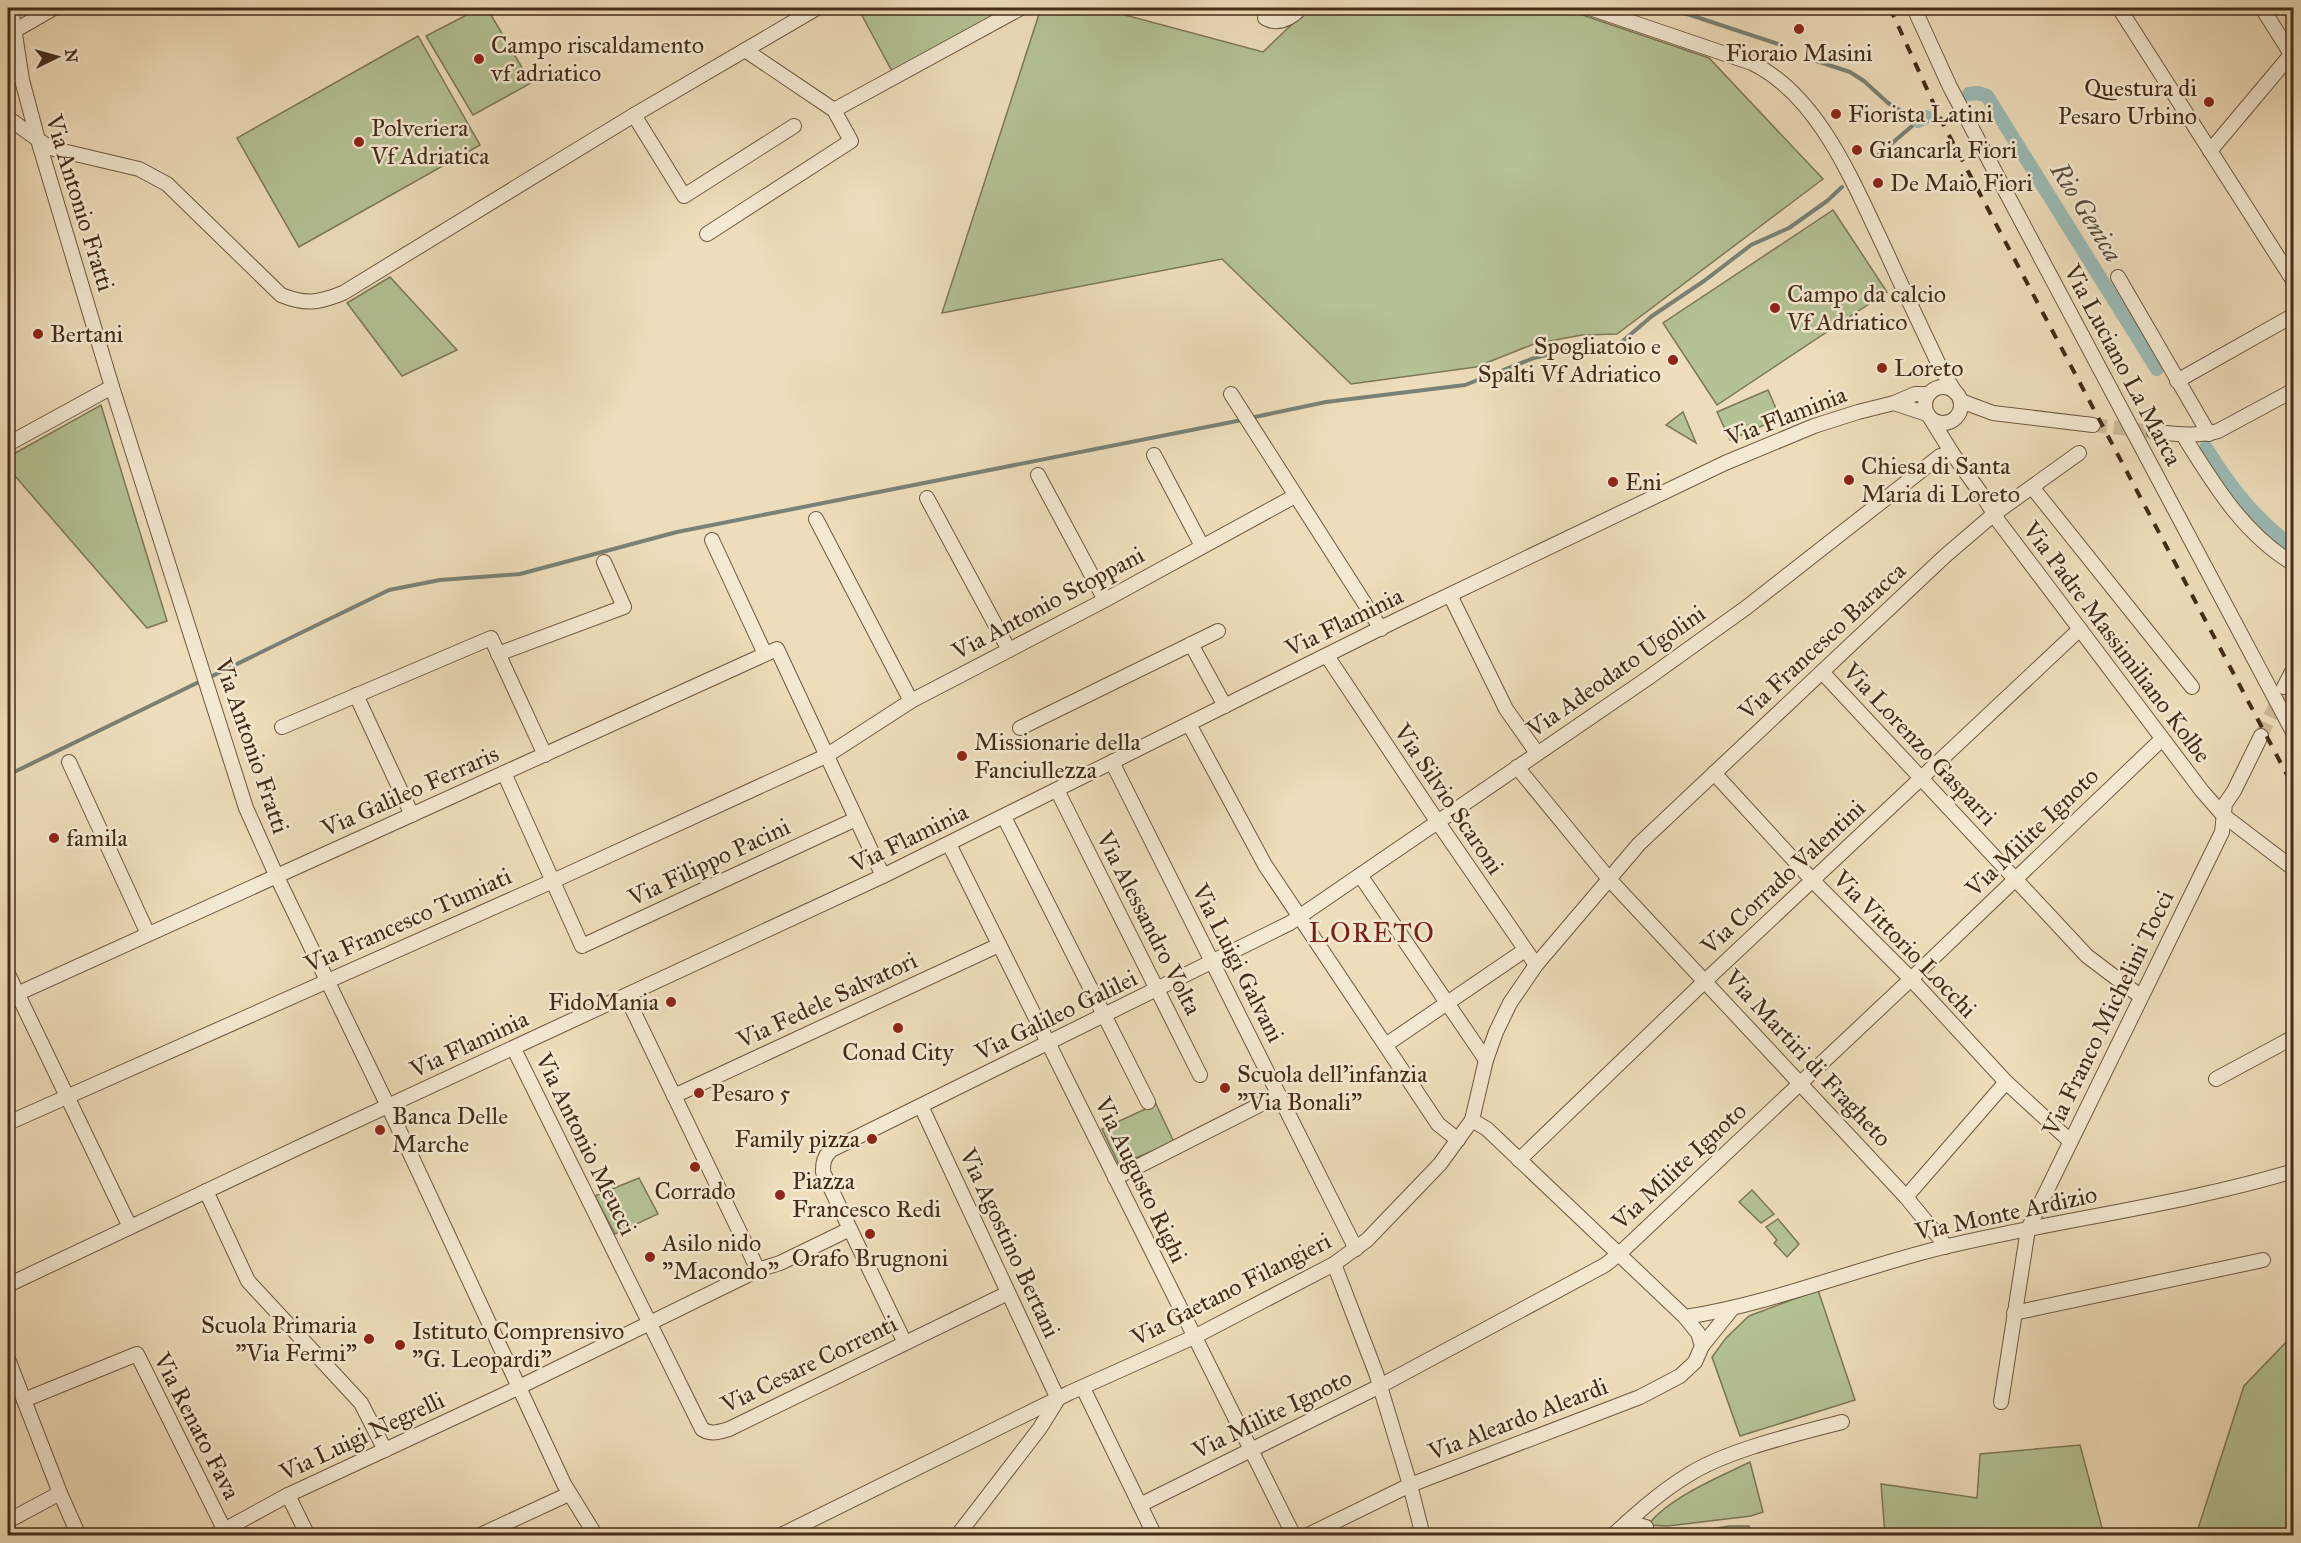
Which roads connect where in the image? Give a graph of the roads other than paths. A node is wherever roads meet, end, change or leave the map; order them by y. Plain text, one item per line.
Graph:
1 (11, 8) edge
2 (54, 8) edge
3 (817, 8) edge
4 (1021, 8) edge
5 (1301, 8) edge
6 (1590, 8) edge
7 (2119, 8) edge
8 (2262, 8) edge
9 (1915, 11) edge
10 (1265, 18) dead end
11 (14, 31) junction
12 (745, 50) junction
13 (2292, 53) edge
14 (834, 110) junction
15 (634, 115) junction
16 (8, 118) edge
17 (794, 126) dead end
18 (38, 140) junction
19 (2210, 151) junction
20 (707, 234) dead end
21 (2118, 277) dead end
22 (2294, 282) edge
23 (2294, 315) edge
24 (1941, 369) junction
25 (2177, 381) junction
26 (112, 387) junction
27 (2294, 390) edge
28 (1930, 393) junction
29 (1231, 394) dead end
30 (1958, 396) junction
31 (1894, 403) junction
32 (1929, 416) junction
33 (2093, 425) tunnel mouth
34 (2154, 432) tunnel mouth
35 (2209, 434) junction
36 (2183, 435) junction
37 (8, 444) edge
38 (1952, 453) junction
39 (2079, 453) dead end
40 (1154, 456) dead end
41 (1038, 476) dead end
42 (2032, 487) junction
43 (1295, 495) junction
44 (927, 498) dead end
45 (1994, 514) junction
46 (816, 519) dead end
47 (712, 540) dead end
48 (1202, 546) junction
49 (604, 562) dead end
50 (2294, 564) edge
51 (1450, 595) junction
52 (1105, 600) junction
53 (1381, 629) junction
54 (2080, 630) junction
55 (1218, 631) dead end
56 (1191, 644) junction
57 (1009, 650) junction
58 (498, 654) junction
59 (765, 654) junction
60 (1327, 656) junction
61 (2294, 668) edge
62 (1822, 672) junction
63 (2192, 687) dead end
64 (2284, 687) tunnel mouth
65 (356, 695) junction
66 (911, 701) junction
67 (1225, 706) junction
68 (1189, 724) junction
69 (282, 727) dead end
70 (1020, 728) dead end
71 (2294, 734) edge
72 (2261, 736) tunnel mouth
73 (2162, 739) junction
74 (1536, 753) junction
75 (545, 755) junction
76 (826, 756) junction
77 (69, 762) dead end
78 (1112, 762) junction
79 (1517, 767) junction
80 (1714, 773) junction
81 (504, 774) junction
82 (1921, 778) junction
83 (1057, 790) junction
84 (2223, 814) junction
85 (412, 815) junction
86 (1004, 817) junction
87 (856, 819) junction
88 (1437, 821) junction
89 (949, 844) junction
90 (2294, 869) edge
91 (1360, 875) junction
92 (883, 876) junction
93 (276, 877) junction
94 (1609, 879) junction
95 (2015, 879) junction
96 (553, 880) junction
97 (1814, 882) junction
98 (1299, 917) junction
99 (148, 934) junction
100 (999, 945) junction
101 (1525, 950) junction
102 (1212, 963) junction
103 (1536, 965) junction
104 (8, 974) edge
105 (1911, 979) junction
106 (327, 981) junction
107 (1705, 981) junction
108 (1158, 990) junction
109 (12, 996) edge
110 (626, 996) junction
111 (2140, 996) junction
112 (1446, 1003) junction
113 (1104, 1016) junction
114 (2294, 1037) edge
115 (1048, 1044) junction
116 (1387, 1044) junction
117 (514, 1049) junction
118 (1486, 1060) junction
119 (1200, 1075) dead end
120 (2216, 1079) dead end
121 (1800, 1082) junction
122 (2006, 1082) junction
123 (1279, 1095) junction
124 (674, 1096) junction
125 (66, 1097) junction
126 (1148, 1102) dead end
127 (388, 1106) junction
128 (921, 1106) junction
129 (1472, 1120) junction
130 (8, 1123) edge
131 (1458, 1140) junction
132 (2070, 1141) junction
133 (1520, 1160) junction
134 (2294, 1171) edge
135 (1115, 1178) junction
136 (206, 1191) junction
137 (1906, 1197) junction
138 (130, 1227) junction
139 (850, 1229) junction
140 (2028, 1229) junction
141 (1945, 1247) junction
142 (1356, 1249) junction
143 (1619, 1254) junction
144 (2263, 1260) dead end
145 (1334, 1264) junction
146 (758, 1270) junction
147 (8, 1285) edge
148 (1008, 1293) junction
149 (1731, 1310) junction
150 (2014, 1313) junction
151 (1685, 1317) junction
152 (650, 1323) junction
153 (1194, 1337) junction
154 (905, 1343) junction
155 (1702, 1346) junction
156 (8, 1360) edge
157 (518, 1386) junction
158 (1380, 1386) junction
159 (1083, 1388) junction
160 (1058, 1399) junction
161 (24, 1400) junction
162 (2001, 1402) dead end
163 (1842, 1422) dead end
164 (385, 1450) junction
165 (1251, 1450) junction
166 (1410, 1485) junction
167 (60, 1493) junction
168 (569, 1494) junction
169 (288, 1495) junction
170 (1140, 1504) junction
171 (8, 1521) edge
172 (1627, 1522) junction
173 (1646, 1527) dead end
174 (218, 1532) edge
175 (79, 1536) edge
176 (308, 1536) edge
177 (478, 1536) edge
178 (596, 1536) edge
179 (779, 1536) edge
180 (957, 1536) edge
181 (1155, 1536) edge
182 (1294, 1536) edge
183 (1306, 1536) edge
184 (1423, 1536) edge
185 (1612, 1536) edge

1 - 11 street, Via Antonio Fratti
2 - 11 street
3 - 12 street
4 - 14 street
5 - 10 street
6 - 24 street
7 - 19 street
8 - 13 street
9 - 71 street, Via Luciano La Marca
11 - 18 street, Via Antonio Fratti
12 - 14 street
12 - 15 street
13 - 19 street
14 - 20 street
15 - 17 street
15 - 18 street
16 - 18 street
18 - 26 street, Via Antonio Fratti
19 - 22 street
21 - 25 street
23 - 25 street
24 - 28 street
24 - 30 street
25 - 35 street
26 - 37 street
26 - 93 street, Via Antonio Fratti
27 - 35 street
28 - 30 street
28 - 31 street, Via Flaminia
28 - 32 street
29 - 43 street
30 - 32 street
30 - 33 street
31 - 32 street
31 - 51 street, Via Flaminia
32 - 38 street, Via Padre Massimiliano Kolbe
34 - 36 street
35 - 36 street
36 - 50 street, Via Luciano La Marca
38 - 45 street, Via Padre Massimiliano Kolbe
38 - 74 street, Via Adeodato Ugolini
39 - 42 street, Via Francesco Baracca
40 - 48 street
41 - 52 street
42 - 45 street, Via Francesco Baracca
42 - 63 street
43 - 48 street, Via Antonio Stoppani
43 - 53 street
44 - 57 street
45 - 54 street, Via Padre Massimiliano Kolbe
45 - 62 street, Via Francesco Baracca
46 - 66 street
47 - 59 street
48 - 52 street, Via Antonio Stoppani
49 - 58 street
51 - 53 street, Via Flaminia
51 - 74 street
52 - 57 street, Via Antonio Stoppani
53 - 60 street, Via Flaminia
54 - 73 street, Via Padre Massimiliano Kolbe
54 - 82 street, Via Corrado Valentini
55 - 56 street
56 - 67 street
56 - 70 street
57 - 66 street, Via Antonio Stoppani
58 - 65 street
58 - 75 street
59 - 75 street, Via Galileo Ferraris
59 - 76 street
60 - 67 street, Via Flaminia
60 - 88 street, Via Silvio Scaroni
61 - 64 street
62 - 80 street, Via Francesco Baracca
62 - 82 street, Via Lorenzo Gasparri
65 - 69 street
65 - 85 street
66 - 76 street, Via Antonio Stoppani
67 - 68 street, Via Flaminia
68 - 78 street, Via Flaminia
68 - 98 street
72 - 84 street, Via Franco Michelini Tocci
73 - 84 street, Via Padre Massimiliano Kolbe
73 - 95 street, Via Milite Ignoto
74 - 79 street, Via Adeodato Ugolini
75 - 81 street, Via Galileo Ferraris
76 - 87 street
76 - 96 street, Via Francesco Tumiati
77 - 99 street
78 - 83 street, Via Flaminia
78 - 102 street, Via Luigi Galvani
79 - 88 street, Via Adeodato Ugolini
79 - 94 street, Via Martiri di Fragheto
80 - 94 street, Via Francesco Baracca
80 - 97 street, Via Vittorio Locchi
81 - 85 street, Via Galileo Ferraris
81 - 96 street
82 - 95 street, Via Lorenzo Gasparri
82 - 97 street, Via Corrado Valentini
83 - 86 street, Via Flaminia
83 - 108 street, Via Alessandro Volta
84 - 90 street, Via Padre Massimiliano Kolbe
84 - 111 street, Via Franco Michelini Tocci
85 - 93 street, Via Galileo Ferraris
86 - 89 street, Via Flaminia
86 - 113 street
87 - 92 street
87 - 96 street, Via Filippo Pacini
88 - 91 street, Via Adeodato Ugolini
88 - 101 street, Via Silvio Scaroni
89 - 92 street, Via Flaminia
89 - 100 street, Via Augusto Righi
91 - 98 street, Via Adeodato Ugolini
91 - 112 street
92 - 110 street, Via Flaminia
93 - 99 street, Via Galileo Ferraris
93 - 106 street, Via Antonio Fratti
94 - 103 street, Via Gaetano Filangieri
94 - 107 street, Via Martiri di Fragheto
95 - 105 street, Via Milite Ignoto
95 - 111 street, Via Lorenzo Gasparri
96 - 106 street, Via Francesco Tumiati
97 - 105 street, Via Vittorio Locchi
97 - 107 street, Via Corrado Valentini
98 - 102 street, Via Galileo Galilei
98 - 116 street
99 - 109 street, Via Galileo Ferraris
100 - 115 street, Via Augusto Righi
100 - 124 street, Via Fedele Salvatori
101 - 103 street, Via Silvio Scaroni
101 - 112 street
102 - 108 street, Via Galileo Galilei
102 - 123 street, Via Luigi Galvani
103 - 118 street, Via Gaetano Filangieri
104 - 109 street
105 - 121 street, Via Milite Ignoto
105 - 122 street, Via Vittorio Locchi
106 - 125 street, Via Francesco Tumiati
106 - 127 street, Via Antonio Fratti
107 - 121 street, Via Martiri di Fragheto
107 - 133 street, Via Corrado Valentini
108 - 113 street, Via Galileo Galilei
108 - 119 street, Via Alessandro Volta
109 - 125 street
110 - 117 street, Via Flaminia
110 - 124 street
111 - 132 street, Via Franco Michelini Tocci
112 - 116 street
112 - 118 street
113 - 115 street, Via Galileo Galilei
113 - 126 street
114 - 120 street
115 - 128 street, Via Galileo Galilei
115 - 135 street, Via Augusto Righi
116 - 131 street
117 - 127 street, Via Flaminia
117 - 152 street, Via Antonio Meucci
118 - 129 street, Via Gaetano Filangieri
121 - 137 street, Via Martiri di Fragheto
121 - 143 street, Via Milite Ignoto
122 - 132 street, Via Vittorio Locchi
122 - 137 street
123 - 135 street
123 - 142 street, Via Luigi Galvani
124 - 146 street
125 - 130 street, Via Francesco Tumiati
125 - 138 street
127 - 136 street, Via Flaminia
127 - 157 street, Via Antonio Fratti
128 - 139 street, Via Galileo Galilei
128 - 148 street, Via Agostino Bertani
129 - 131 street, Via Gaetano Filangieri
129 - 133 street
131 - 142 street, Via Gaetano Filangieri
132 - 140 street, Via Franco Michelini Tocci
133 - 143 street
134 - 140 street, Via Monte Ardizio
135 - 153 street, Via Augusto Righi
136 - 138 street, Via Flaminia
136 - 164 street
137 - 141 street, Via Martiri di Fragheto
138 - 147 street, Via Flaminia
139 - 146 street
139 - 154 street
140 - 141 street, Via Monte Ardizio
140 - 150 street, Via Franco Michelini Tocci
141 - 149 street, Via Monte Ardizio
142 - 145 street, Via Gaetano Filangieri
143 - 151 street
143 - 158 street, Via Milite Ignoto
144 - 150 street
145 - 153 street, Via Gaetano Filangieri
145 - 158 street
146 - 152 street, Via Luigi Negrelli
148 - 154 street, Via Cesare Correnti
148 - 160 street, Via Agostino Bertani
149 - 151 street, Via Monte Ardizio
149 - 155 street
150 - 162 street, Via Franco Michelini Tocci
151 - 155 street
152 - 154 street, Via Cesare Correnti
152 - 157 street, Via Luigi Negrelli
153 - 159 street, Via Gaetano Filangieri
153 - 165 street, Via Augusto Righi
155 - 166 street, Via Aleardo Aleardi
156 - 161 street
157 - 164 street, Via Luigi Negrelli
157 - 168 street, Via Antonio Fratti
158 - 165 street, Via Milite Ignoto
158 - 166 street
159 - 160 street, Via Gaetano Filangieri
159 - 170 street
160 - 179 street, Via Gaetano Filangieri
160 - 180 street
161 - 167 street
161 - 174 street, Via Renato Fava
163 - 172 street
164 - 169 street, Via Luigi Negrelli
165 - 170 street, Via Milite Ignoto
165 - 182 street, Via Augusto Righi
166 - 183 street, Via Aleardo Aleardi
166 - 184 street
167 - 171 street
167 - 175 street
168 - 177 street
168 - 178 street, Via Antonio Fratti
169 - 174 street, Via Luigi Negrelli
169 - 176 street
170 - 181 street
172 - 173 street
172 - 185 street

